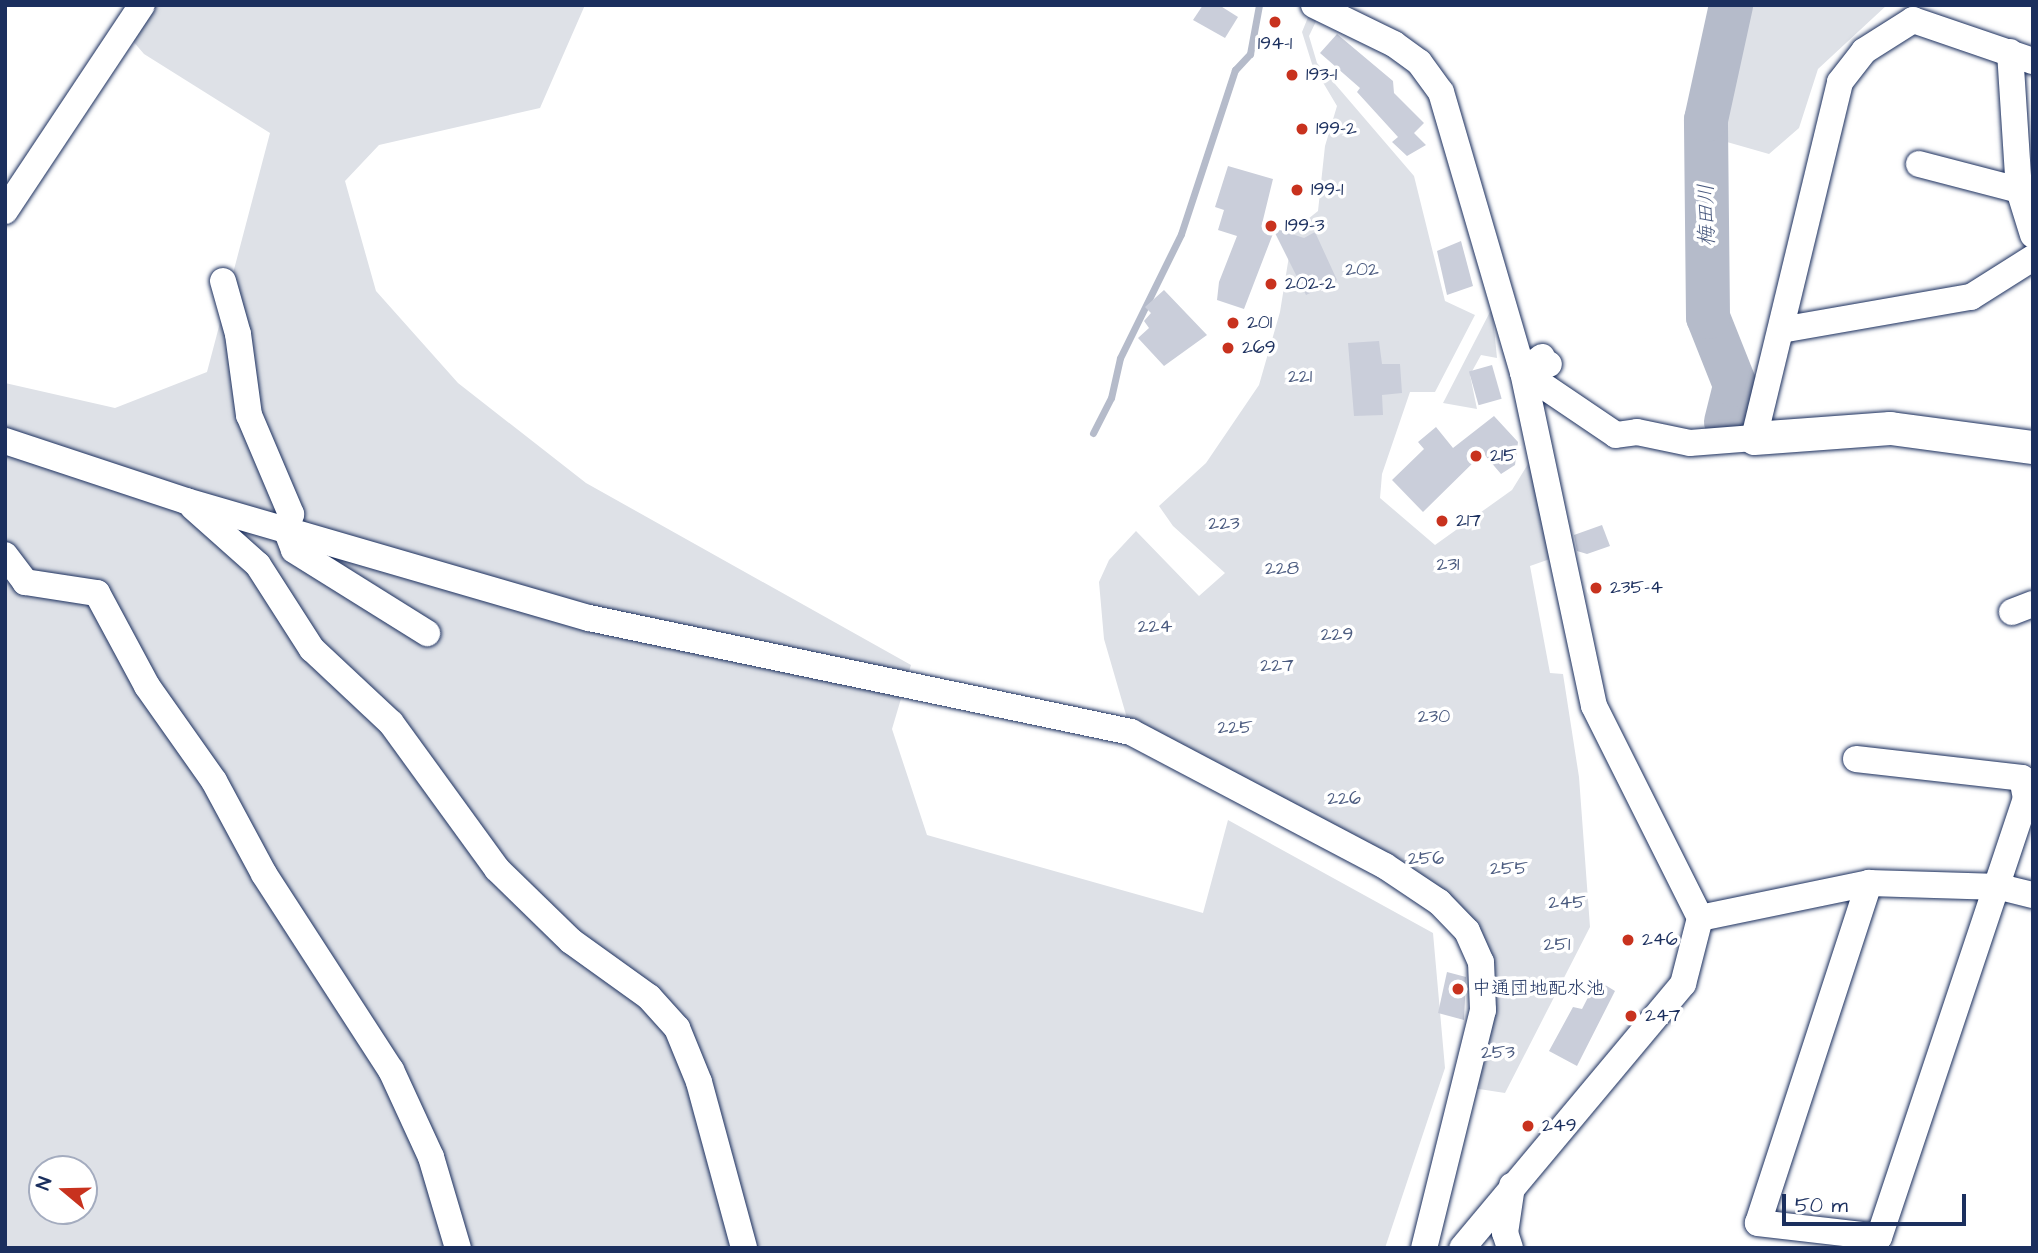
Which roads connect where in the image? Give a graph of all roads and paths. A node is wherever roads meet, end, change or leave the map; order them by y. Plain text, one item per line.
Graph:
1 (142, 5) edge
2 (1314, 5) edge
3 (1914, 13) edge
4 (2022, 57) edge
5 (1919, 164) dead end
6 (2019, 190) junction
7 (5, 211) edge
8 (2033, 236) edge
9 (2033, 258) edge
10 (223, 281) dead end
11 (1780, 330) junction
12 (1538, 364) junction
13 (1754, 438) junction
14 (5, 442) edge
15 (2033, 447) edge
16 (186, 501) junction
17 (286, 529) junction
18 (5, 555) edge
19 (426, 633) dead end
20 (1856, 759) dead end
21 (1869, 883) junction
22 (2000, 887) junction
23 (2033, 895) edge
24 (1700, 918) junction
25 (1512, 1185) junction
26 (458, 1248) edge
27 (744, 1248) edge
28 (1424, 1248) edge
29 (1462, 1248) edge
30 (1510, 1248) edge

1 - 7 street
2 - 12 street
3 - 4 street
3 - 11 street
4 - 6 street
5 - 6 street
6 - 8 street
9 - 11 street
10 - 17 street
11 - 13 street
12 - 13 street
12 - 24 street
13 - 15 street
14 - 16 street
16 - 17 street
16 - 27 street
17 - 19 street
17 - 28 street
18 - 26 street
20 - 22 street
21 - 22 street
21 - 22 street
21 - 24 street
22 - 23 street
24 - 25 street
25 - 29 street
25 - 30 street

